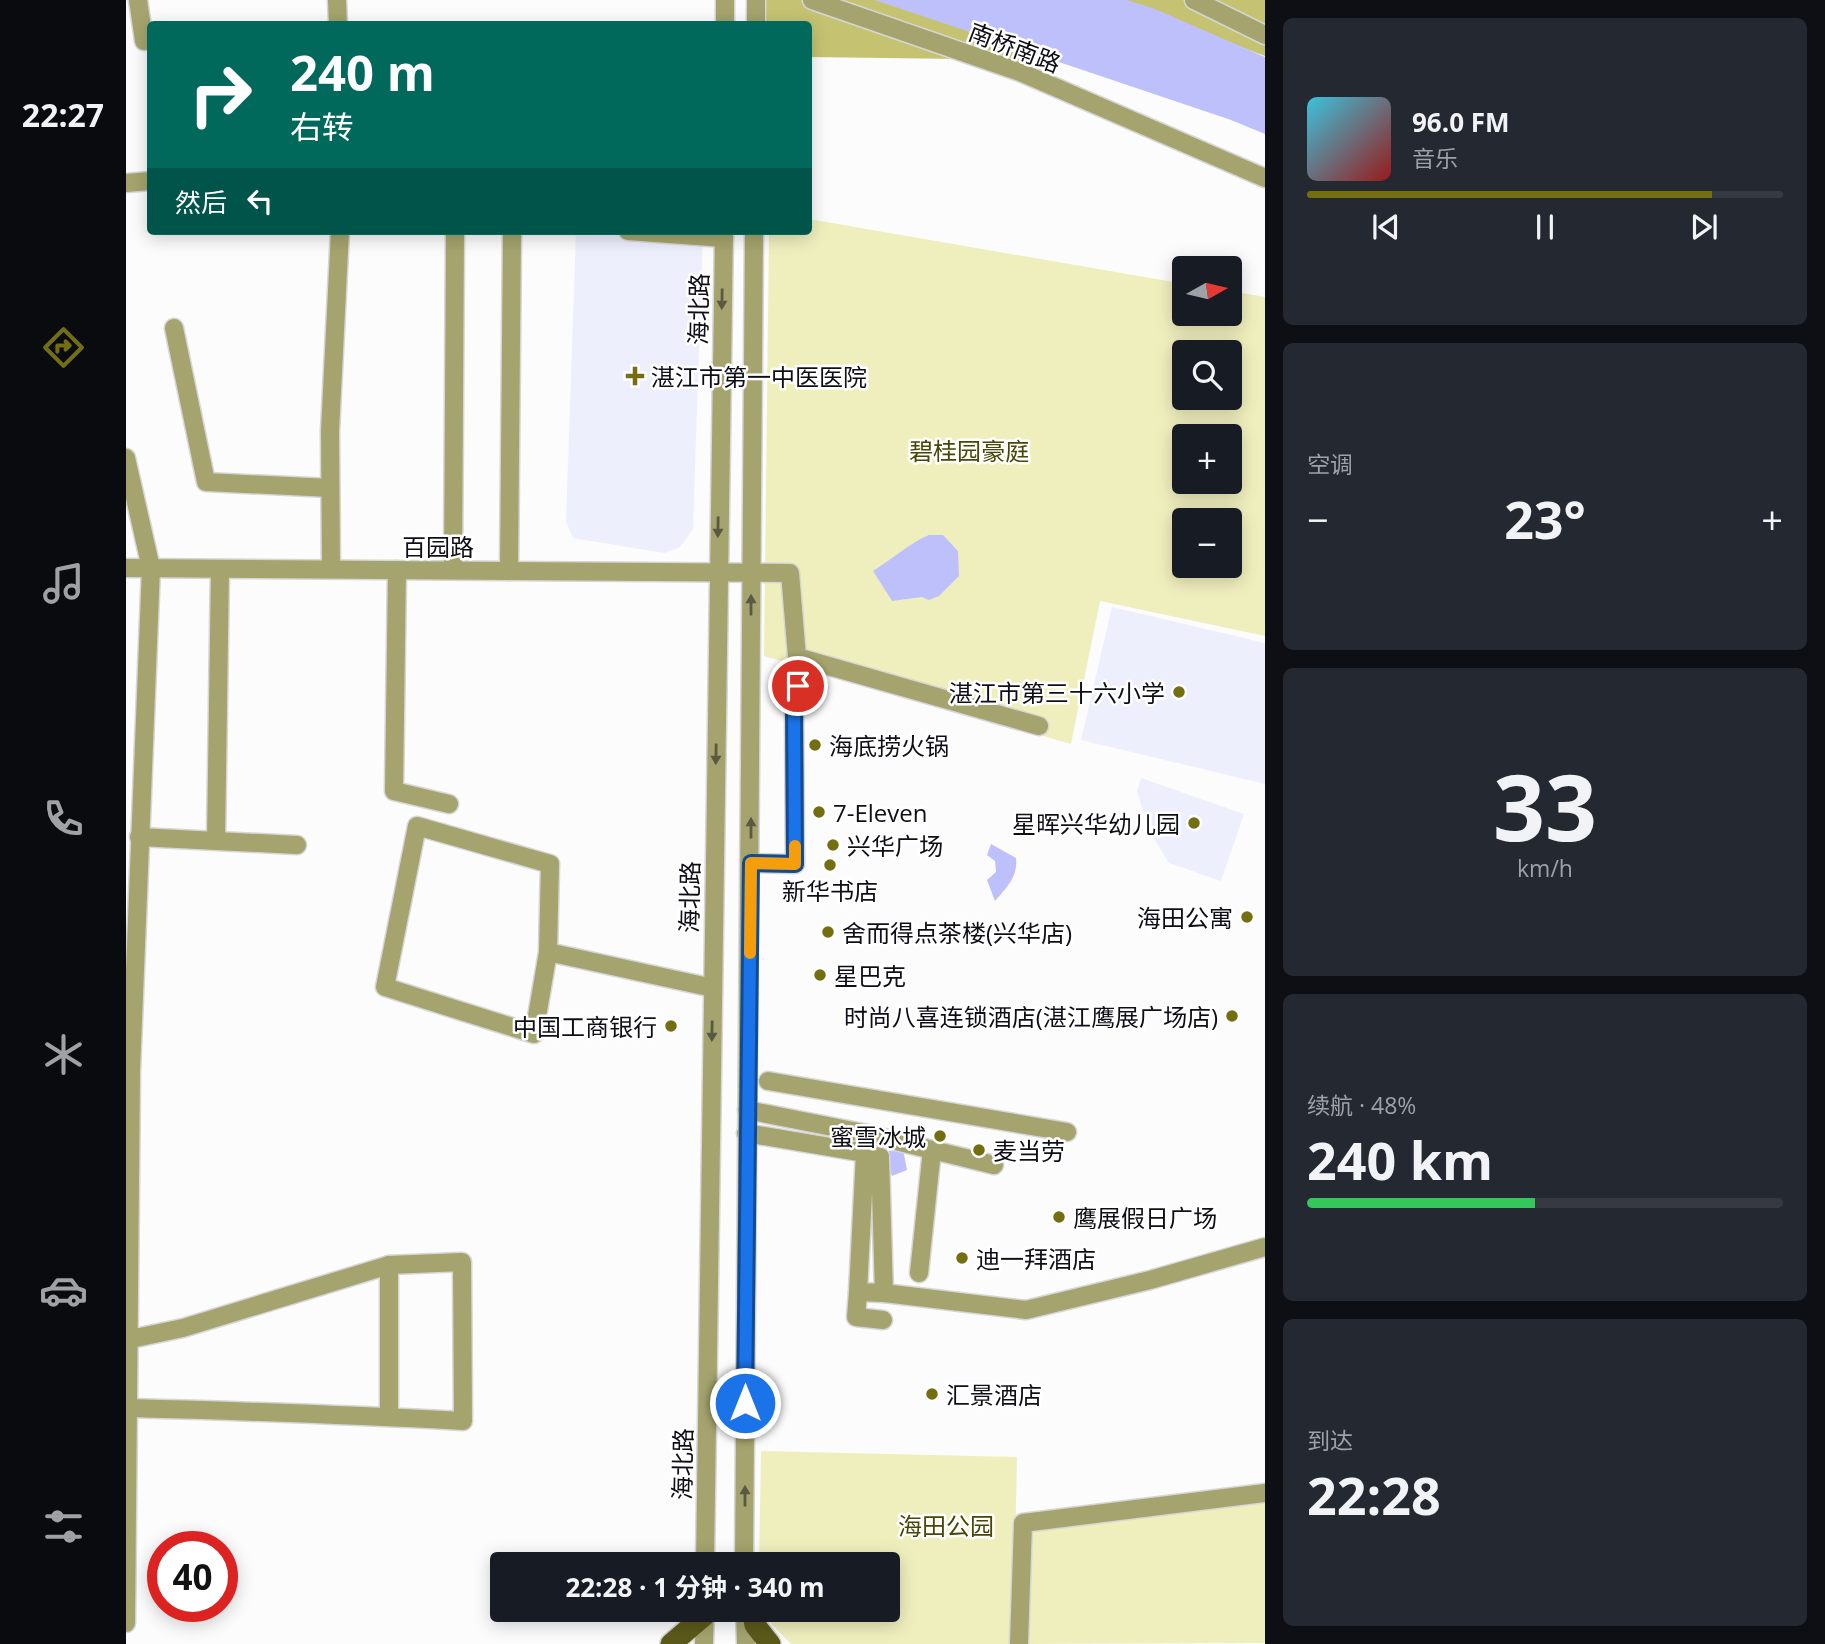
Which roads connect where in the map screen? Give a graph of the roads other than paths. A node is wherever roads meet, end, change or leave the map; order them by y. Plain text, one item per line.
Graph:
1 (138, 0) edge
2 (337, 0) edge
3 (725, 0) edge
4 (756, 0) edge
5 (812, 0) edge
6 (1194, 0) edge
7 (338, 21) edge
8 (725, 21) edge
9 (756, 21) edge
10 (1265, 35) edge
11 (140, 41) edge
12 (1265, 178) edge
13 (147, 181) edge
14 (126, 183) edge
15 (340, 235) edge
16 (455, 235) edge
17 (512, 235) edge
18 (724, 235) edge
19 (754, 235) edge
20 (174, 328) dead end
21 (126, 458) edge
22 (330, 488) junction
23 (126, 568) edge
24 (151, 568) junction
25 (220, 569) junction
26 (331, 569) junction
27 (397, 570) junction
28 (453, 570) junction
29 (509, 570) junction
30 (717, 572) junction
31 (750, 572) junction
32 (818, 687) dead end
33 (1039, 726) dead end
34 (449, 804) dead end
35 (139, 836) junction
36 (216, 840) junction
37 (297, 845) dead end
38 (751, 863) junction
39 (548, 952) junction
40 (713, 988) junction
41 (129, 1071) edge
42 (810, 1075) dead end
43 (748, 1078) junction
44 (768, 1081) junction
45 (747, 1110) junction
46 (1067, 1132) dead end
47 (746, 1133) junction
48 (932, 1150) junction
49 (865, 1153) junction
50 (994, 1165) dead end
51 (1265, 1247) edge
52 (389, 1265) junction
53 (919, 1273) dead end
54 (858, 1292) junction
55 (884, 1293) junction
56 (883, 1320) dead end
57 (128, 1340) edge
58 (130, 1408) junction
59 (389, 1417) junction
60 (1265, 1493) edge
61 (705, 1552) edge
62 (744, 1552) edge
63 (694, 1622) edge
64 (705, 1622) edge
65 (745, 1622) edge
66 (754, 1622) edge
67 (126, 1623) edge
68 (671, 1644) edge
69 (704, 1644) edge
70 (746, 1644) edge
71 (770, 1644) edge
72 (1018, 1644) edge

1 - 11 street
2 - 7 street
3 - 8 street
4 - 9 street
5 - 12 street, 南桥南路
6 - 10 street
13 - 14 street
15 - 22 street
16 - 28 street
17 - 29 street
18 -> 30 street, 海北路
19 - 31 street
20 - 22 street
21 - 24 street
22 - 26 street
23 - 24 street, 百园路
24 - 25 street, 百园路
24 - 35 street
25 - 26 street, 百园路
25 - 36 street
26 - 27 street, 百园路
27 - 28 street, 百园路
27 - 34 street
28 - 29 street, 百园路
29 - 30 street, 百园路
30 - 31 street, 百园路
30 -> 40 street, 海北路
31 - 33 street, 百园路
38 -> 31 street
32 - 38 street
35 - 36 street
35 - 41 street
36 - 37 street
38 - 43 street
39 - 39 street
39 - 40 street
40 -> 61 street, 海北路
41 - 57 street
42 - 44 street
43 - 44 street
43 - 45 street
44 - 46 street
45 - 47 street
45 - 48 street
47 - 49 street
62 -> 47 street
48 - 50 street
48 - 53 street
49 - 54 street
49 - 55 street
51 - 55 street
52 - 57 street
52 - 59 street
52 - 59 street
54 - 55 street
54 - 56 street
57 - 58 street
58 - 59 street
58 - 67 street
60 - 72 street
63 - 68 main road
64 - 69 street
65 - 70 street
66 - 71 main road

